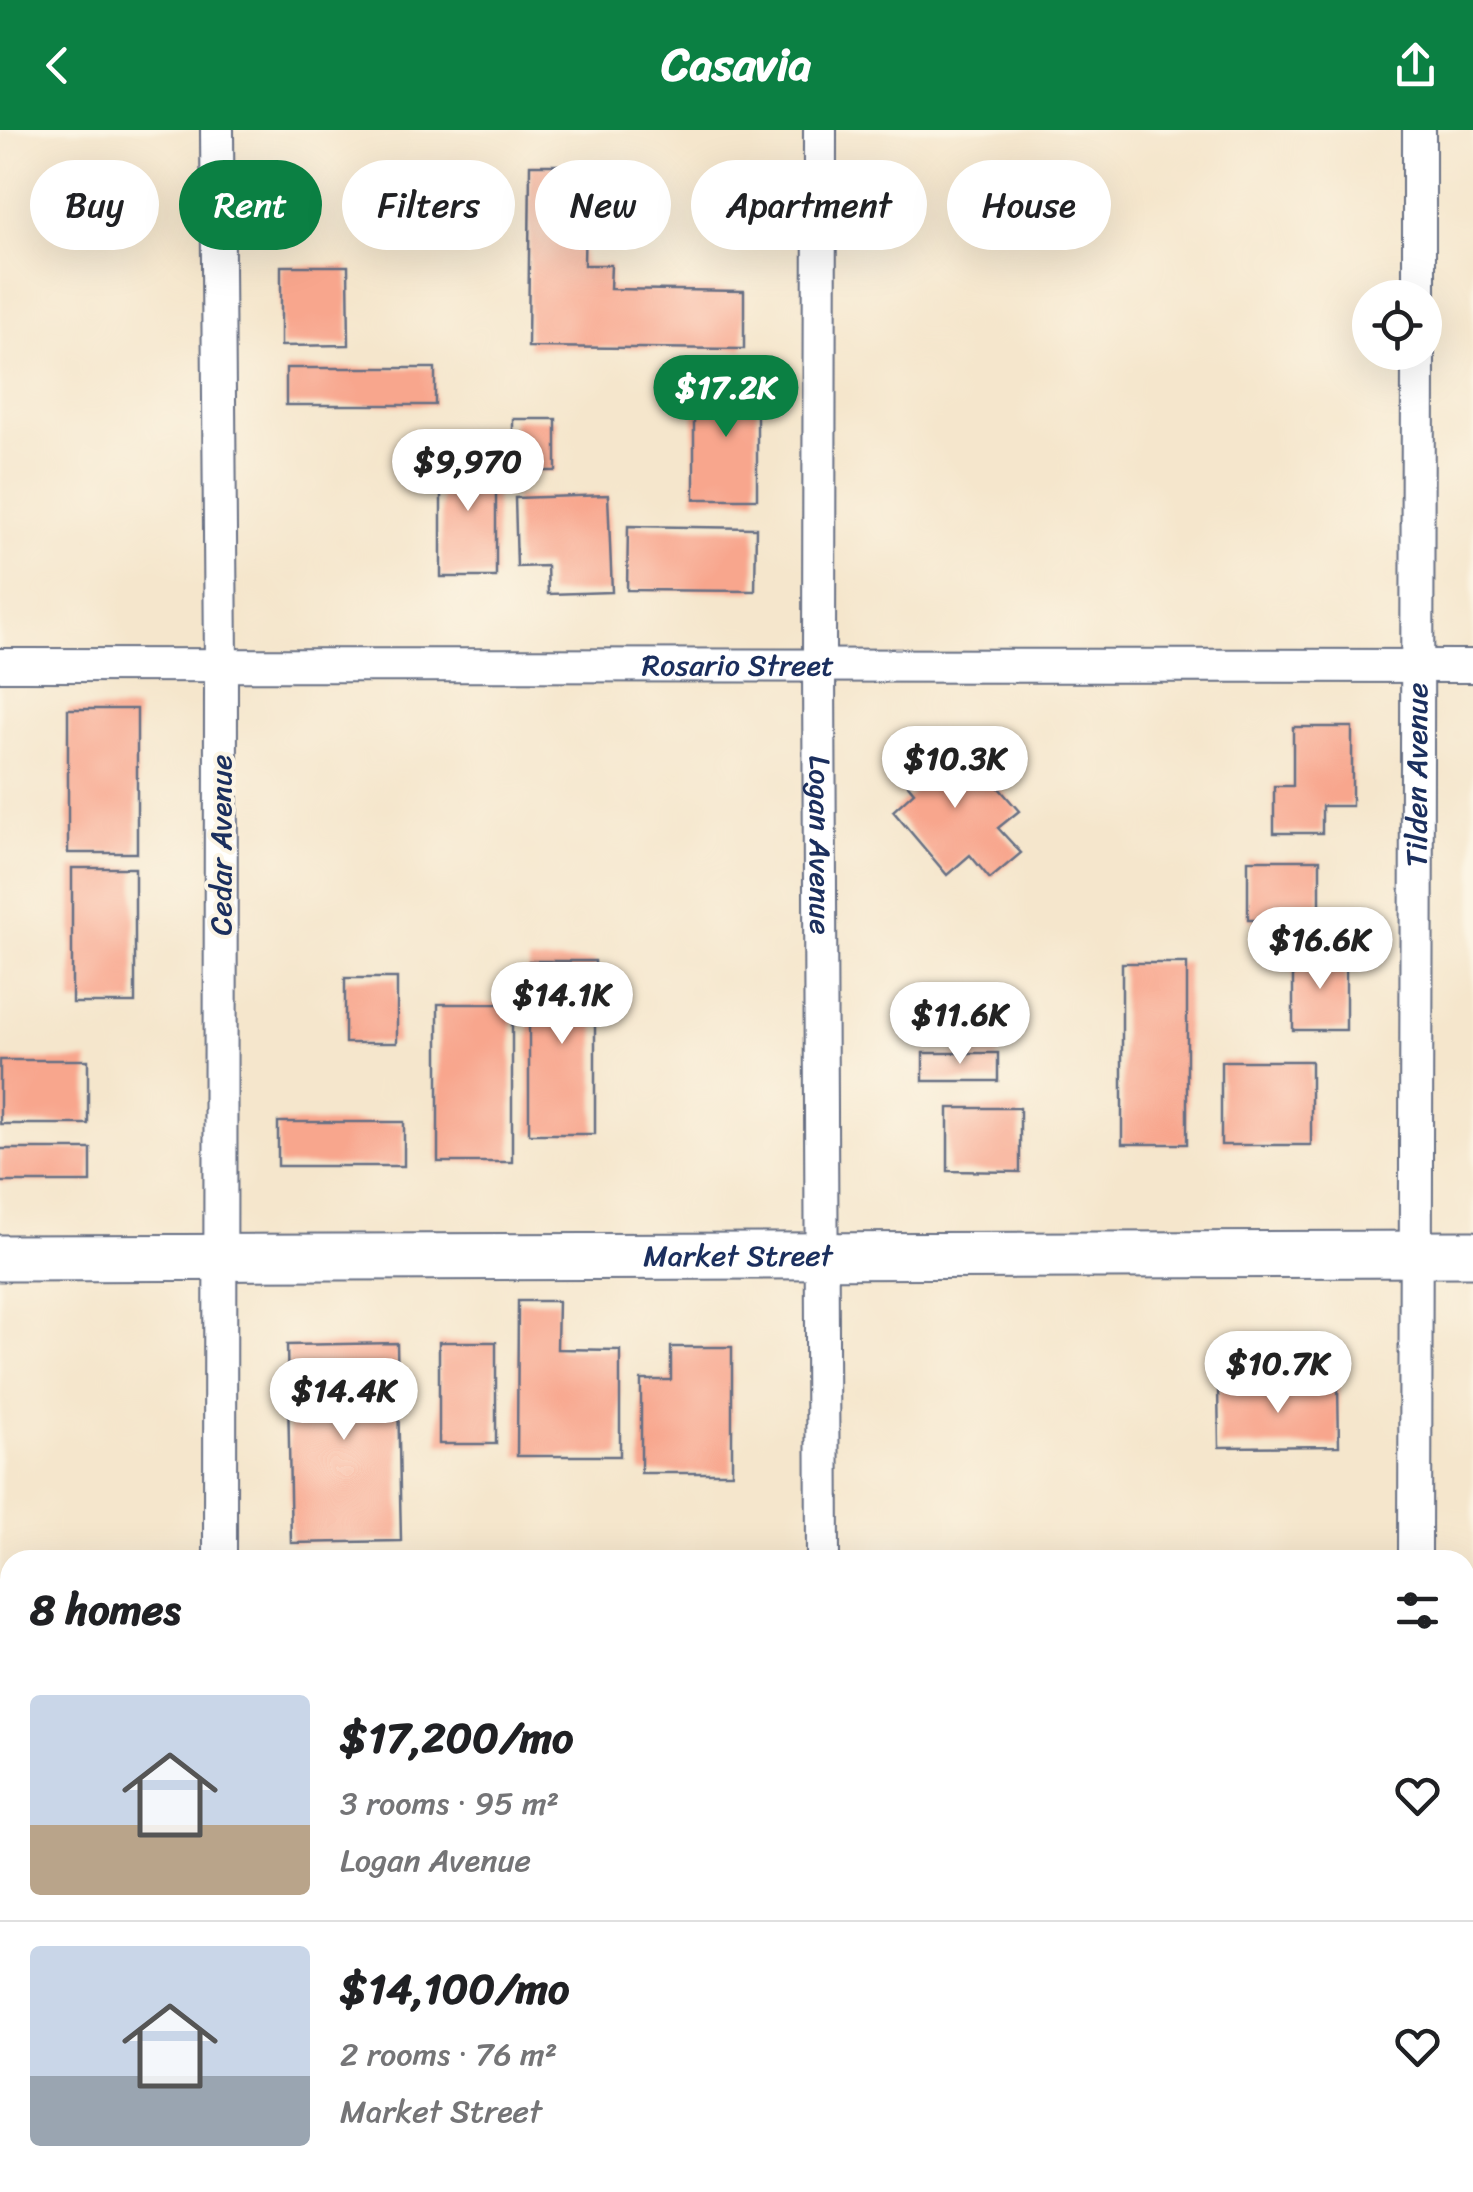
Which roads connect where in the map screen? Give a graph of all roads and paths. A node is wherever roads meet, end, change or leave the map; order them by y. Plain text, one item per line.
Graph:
1 (218, 130) edge
2 (820, 130) edge
3 (1419, 130) edge
4 (1418, 280) edge
5 (1418, 370) edge
6 (0, 665) edge
7 (221, 666) junction
8 (819, 666) junction
9 (1417, 666) junction
10 (1473, 666) edge
11 (1416, 1254) junction
12 (1473, 1254) edge
13 (824, 1256) junction
14 (221, 1257) junction
15 (0, 1258) edge
16 (220, 1550) edge
17 (823, 1550) edge
18 (1415, 1550) edge

1 - 7 street, Cedar Avenue
2 - 8 street, Logan Avenue
3 - 4 street
5 - 9 street, Tilden Avenue
6 - 7 street, Rosario Street
7 - 8 street, Rosario Street
7 - 14 street, Cedar Avenue
8 - 9 street, Rosario Street
8 - 13 street, Logan Avenue
9 - 10 street, Rosario Street
9 - 11 street, Tilden Avenue
11 - 12 street, Market Street
11 - 13 street, Market Street
11 - 18 street, Tilden Avenue
13 - 14 street, Market Street
13 - 17 street, Logan Avenue
14 - 15 street, Market Street
14 - 16 street, Cedar Avenue

